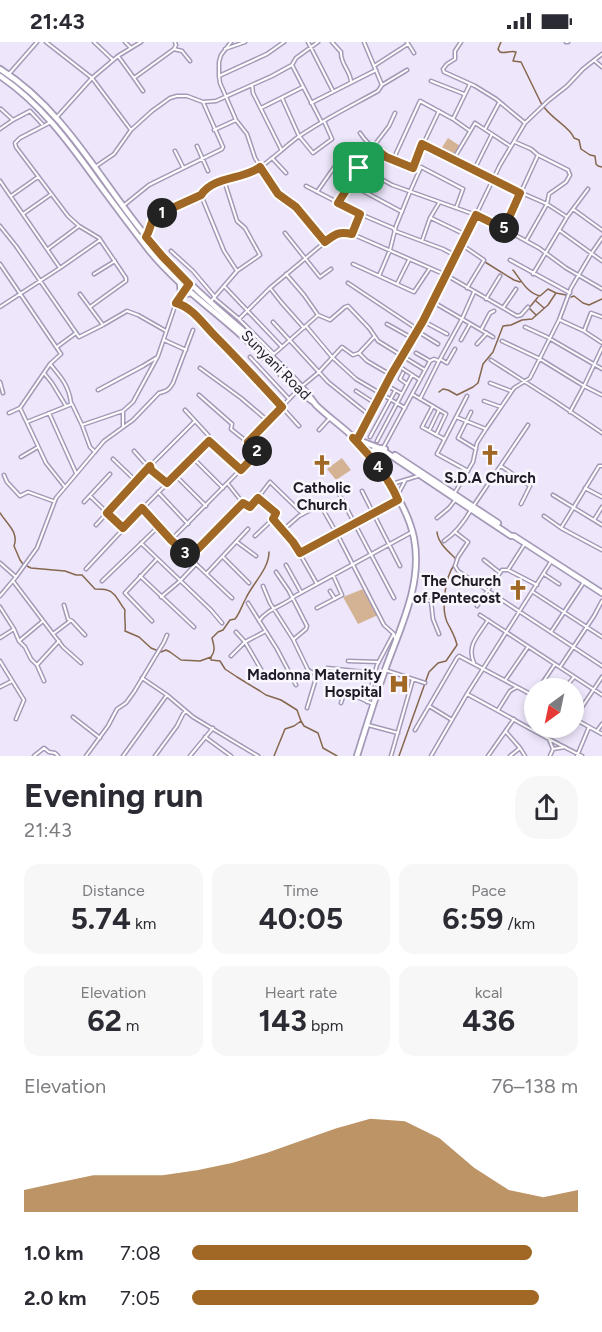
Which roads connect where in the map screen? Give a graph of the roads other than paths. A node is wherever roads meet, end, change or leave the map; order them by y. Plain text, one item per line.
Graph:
1 (37, 42) edge
2 (46, 42) edge
3 (94, 42) edge
4 (125, 42) edge
5 (141, 42) edge
6 (175, 42) edge
7 (231, 42) edge
8 (245, 42) edge
9 (284, 42) edge
10 (308, 42) edge
11 (318, 42) edge
12 (332, 42) edge
13 (365, 42) edge
14 (461, 42) edge
15 (408, 43) edge
16 (310, 47) junction
17 (131, 48) junction
18 (174, 49) junction
19 (225, 49) junction
20 (414, 53) dead end
21 (602, 54) edge
22 (118, 56) junction
23 (113, 60) junction
24 (190, 61) dead end
25 (595, 61) junction
26 (292, 65) junction
27 (602, 67) edge
28 (375, 68) junction
29 (0, 69) edge
30 (407, 70) dead end
31 (219, 76) junction
32 (4, 77) edge
33 (92, 78) junction
34 (134, 78) junction
35 (431, 81) dead end
36 (351, 82) junction
37 (470, 83) junction
38 (252, 85) junction
39 (382, 86) junction
40 (303, 87) junction
41 (246, 88) junction
42 (143, 91) dead end
43 (333, 91) junction
44 (253, 93) junction
45 (464, 94) junction
46 (227, 98) junction
47 (282, 98) junction
48 (203, 102) junction
49 (499, 102) junction
50 (311, 103) junction
51 (37, 106) junction
52 (261, 108) junction
53 (1, 109) edge
54 (30, 111) junction
55 (439, 111) junction
56 (395, 113) dead end
57 (56, 118) junction
58 (453, 119) junction
59 (13, 120) junction
60 (236, 120) junction
61 (323, 121) junction
62 (51, 122) junction
63 (42, 123) dead end
64 (525, 123) junction
65 (0, 129) edge
66 (485, 129) junction
67 (131, 130) junction
68 (214, 130) junction
69 (470, 131) junction
70 (360, 133) dead end
71 (492, 134) junction
72 (299, 136) junction
73 (514, 141) junction
74 (422, 144) junction
75 (197, 146) dead end
76 (511, 146) junction
77 (373, 147) junction
78 (281, 149) junction
79 (175, 151) dead end
80 (538, 155) junction
81 (203, 158) junction
82 (272, 158) junction
83 (393, 160) junction
84 (453, 160) junction
85 (95, 167) junction
86 (183, 167) junction
87 (260, 167) junction
88 (359, 168) junction
89 (413, 168) junction
90 (474, 170) junction
91 (208, 171) dead end
92 (419, 172) junction
93 (286, 173) dead end
94 (38, 177) junction
95 (224, 180) junction
96 (494, 180) junction
97 (0, 181) edge
98 (350, 184) junction
99 (306, 186) dead end
100 (588, 189) dead end
101 (411, 191) junction
102 (317, 192) junction
103 (520, 193) junction
104 (51, 194) junction
105 (201, 195) junction
106 (11, 196) junction
107 (440, 201) junction
108 (338, 203) junction
109 (547, 204) junction
110 (123, 206) junction
111 (456, 208) junction
112 (573, 208) junction
113 (402, 212) junction
114 (23, 214) junction
115 (360, 214) junction
116 (476, 215) junction
117 (567, 217) junction
118 (430, 218) junction
119 (0, 226) edge
120 (79, 226) junction
121 (504, 229) junction
122 (559, 230) junction
123 (602, 230) edge
124 (395, 231) junction
125 (285, 233) dead end
126 (352, 234) junction
127 (466, 235) junction
128 (146, 237) junction
129 (602, 238) edge
130 (100, 240) junction
131 (422, 241) junction
132 (526, 241) junction
133 (325, 242) junction
134 (462, 245) junction
135 (48, 249) junction
136 (390, 250) junction
137 (171, 251) dead end
138 (545, 253) junction
139 (591, 254) junction
140 (456, 256) junction
141 (306, 258) junction
142 (409, 259) junction
143 (510, 260) dead end
144 (115, 261) junction
145 (602, 261) edge
146 (0, 264) edge
147 (353, 264) dead end
148 (60, 268) junction
149 (430, 268) junction
150 (331, 269) dead end
151 (237, 271) junction
152 (94, 274) dead end
153 (286, 274) junction
154 (533, 274) junction
155 (579, 274) junction
156 (446, 275) junction
157 (379, 276) junction
158 (500, 276) dead end
159 (40, 281) junction
160 (180, 283) junction
161 (348, 283) dead end
162 (397, 284) junction
163 (187, 286) junction
164 (225, 286) junction
165 (270, 288) junction
166 (467, 288) junction
167 (516, 289) dead end
168 (602, 289) edge
169 (474, 292) junction
170 (191, 293) junction
171 (570, 293) junction
172 (20, 294) junction
173 (80, 294) dead end
174 (181, 295) junction
175 (214, 298) junction
176 (486, 298) junction
177 (432, 302) junction
178 (176, 303) junction
179 (0, 307) edge
180 (90, 307) junction
181 (528, 307) dead end
182 (503, 308) junction
183 (247, 311) junction
184 (494, 311) dead end
185 (318, 315) junction
186 (602, 317) edge
187 (238, 318) junction
188 (462, 319) junction
189 (559, 320) junction
190 (273, 321) dead end
191 (423, 321) junction
192 (387, 324) dead end
193 (470, 324) junction
194 (104, 325) junction
195 (305, 327) junction
196 (525, 327) dead end
197 (193, 330) dead end
198 (417, 330) junction
199 (481, 330) junction
200 (166, 331) junction
201 (584, 331) junction
202 (76, 333) junction
203 (487, 333) junction
204 (447, 334) dead end
205 (374, 337) junction
206 (493, 337) dead end
207 (412, 338) junction
208 (164, 340) junction
209 (290, 340) junction
210 (461, 340) dead end
211 (550, 340) junction
212 (502, 341) dead end
213 (602, 343) edge
214 (438, 344) dead end
215 (477, 344) dead end
216 (57, 347) junction
217 (282, 347) junction
218 (602, 348) edge
219 (455, 349) dead end
220 (186, 350) junction
221 (359, 353) junction
222 (416, 353) dead end
223 (158, 356) junction
224 (402, 356) junction
225 (250, 357) dead end
226 (332, 357) junction
227 (540, 359) junction
228 (440, 360) junction
229 (491, 360) dead end
230 (430, 361) junction
231 (50, 364) junction
232 (397, 365) junction
233 (594, 365) junction
234 (200, 368) dead end
235 (602, 369) edge
236 (425, 370) junction
237 (44, 373) junction
238 (318, 373) junction
239 (403, 373) dead end
240 (391, 375) junction
241 (412, 375) junction
242 (420, 380) junction
243 (525, 381) junction
244 (490, 382) dead end
245 (0, 384) edge
246 (407, 384) junction
247 (386, 385) junction
248 (584, 386) junction
249 (299, 389) junction
250 (98, 390) dead end
251 (356, 391) dead end
252 (395, 391) junction
253 (512, 391) junction
254 (3, 393) dead end
255 (382, 394) junction
256 (402, 394) junction
257 (412, 394) junction
258 (198, 395) dead end
259 (602, 395) edge
260 (467, 396) dead end
261 (289, 399) junction
262 (420, 399) junction
263 (390, 400) junction
264 (484, 401) dead end
265 (72, 404) junction
266 (376, 404) junction
267 (397, 404) junction
268 (66, 406) junction
269 (433, 406) junction
270 (282, 407) junction
271 (501, 407) junction
272 (20, 408) junction
273 (405, 408) junction
274 (186, 410) dead end
275 (440, 410) junction
276 (123, 411) junction
277 (570, 411) junction
278 (471, 412) dead end
279 (9, 413) dead end
280 (49, 413) junction
281 (370, 416) junction
282 (330, 417) junction
283 (456, 417) junction
284 (195, 421) junction
285 (268, 421) junction
286 (466, 421) junction
287 (27, 422) junction
288 (82, 425) junction
289 (528, 425) dead end
290 (123, 426) junction
291 (299, 426) dead end
292 (486, 429) junction
293 (319, 430) dead end
294 (429, 431) junction
295 (602, 433) edge
296 (436, 435) junction
297 (370, 437) dead end
298 (355, 439) junction
299 (444, 439) junction
300 (209, 441) junction
301 (376, 441) dead end
302 (248, 442) junction
303 (38, 447) junction
304 (476, 448) junction
305 (379, 449) junction
306 (134, 451) dead end
307 (95, 452) junction
308 (368, 455) junction
309 (21, 457) dead end
310 (193, 458) junction
311 (113, 459) dead end
312 (373, 461) junction
313 (150, 466) junction
314 (501, 466) junction
315 (602, 466) edge
316 (241, 470) junction
317 (468, 471) junction
318 (76, 473) junction
319 (110, 474) dead end
320 (4, 475) dead end
321 (175, 475) junction
322 (420, 475) junction
323 (136, 481) junction
324 (405, 481) junction
325 (167, 483) junction
326 (228, 484) junction
327 (390, 485) junction
328 (65, 487) junction
329 (224, 488) junction
330 (585, 488) junction
331 (362, 491) dead end
332 (158, 492) junction
333 (338, 492) dead end
334 (90, 495) junction
335 (553, 495) dead end
336 (454, 496) junction
337 (602, 497) edge
338 (258, 498) junction
339 (397, 498) junction
340 (54, 501) junction
341 (84, 502) dead end
342 (243, 503) junction
343 (521, 504) dead end
344 (206, 507) junction
345 (602, 507) edge
346 (142, 508) junction
347 (472, 508) junction
348 (573, 508) junction
349 (107, 513) junction
350 (374, 513) junction
351 (303, 514) junction
352 (544, 516) dead end
353 (437, 518) dead end
354 (273, 519) junction
355 (594, 520) junction
356 (188, 524) junction
357 (354, 524) junction
358 (96, 525) dead end
359 (602, 525) edge
360 (158, 526) junction
361 (123, 528) junction
362 (561, 528) junction
363 (248, 529) dead end
364 (283, 530) junction
365 (412, 532) junction
366 (455, 532) junction
367 (337, 534) junction
368 (255, 536) dead end
369 (171, 540) junction
370 (444, 541) dead end
371 (237, 542) junction
372 (141, 543) junction
373 (390, 543) junction
374 (525, 543) junction
375 (602, 550) edge
376 (300, 553) junction
377 (371, 554) junction
378 (256, 556) dead end
379 (190, 557) junction
380 (223, 557) junction
381 (157, 559) junction
382 (484, 560) dead end
383 (552, 560) junction
384 (0, 563) edge
385 (196, 564) junction
386 (352, 564) junction
387 (286, 565) dead end
388 (400, 566) dead end
389 (86, 569) dead end
390 (508, 570) junction
391 (276, 572) dead end
392 (499, 572) junction
393 (206, 574) junction
394 (544, 574) junction
395 (333, 575) junction
396 (140, 576) junction
397 (16, 577) junction
398 (13, 581) junction
399 (102, 581) dead end
400 (180, 581) junction
401 (584, 582) junction
402 (249, 583) dead end
403 (317, 584) junction
404 (559, 584) dead end
405 (537, 585) junction
406 (263, 586) dead end
407 (330, 591) dead end
408 (487, 591) junction
409 (301, 592) junction
410 (533, 592) junction
411 (602, 593) edge
412 (0, 596) edge
413 (161, 597) junction
414 (232, 598) dead end
415 (292, 598) junction
416 (394, 598) dead end
417 (335, 599) junction
418 (410, 600) junction
419 (602, 601) edge
420 (248, 603) dead end
421 (64, 605) dead end
422 (477, 606) dead end
423 (0, 607) edge
424 (317, 608) dead end
425 (274, 609) junction
426 (519, 612) junction
427 (563, 612) junction
428 (480, 615) dead end
429 (488, 620) junction
430 (43, 621) junction
431 (72, 621) junction
432 (152, 621) dead end
433 (259, 621) junction
434 (222, 623) dead end
435 (194, 627) dead end
436 (587, 627) junction
437 (14, 629) junction
438 (265, 631) junction
439 (236, 632) dead end
440 (551, 632) junction
441 (507, 633) junction
442 (53, 634) junction
443 (439, 634) dead end
444 (85, 635) dead end
445 (167, 635) dead end
446 (395, 637) junction
447 (602, 637) edge
448 (0, 638) edge
449 (293, 639) junction
450 (20, 641) junction
451 (59, 641) junction
452 (244, 642) junction
453 (528, 647) junction
454 (574, 647) junction
455 (231, 656) dead end
456 (0, 661) edge
457 (348, 661) dead end
458 (379, 662) junction
459 (81, 663) dead end
460 (475, 664) junction
461 (555, 664) junction
462 (37, 666) junction
463 (602, 666) edge
464 (560, 667) junction
465 (327, 668) dead end
466 (483, 669) junction
467 (385, 670) junction
468 (374, 673) junction
469 (574, 676) joint
470 (602, 677) edge
471 (142, 678) junction
472 (266, 678) dead end
473 (545, 678) edge
474 (413, 679) junction
475 (505, 680) junction
476 (12, 681) junction
477 (44, 681) dead end
478 (509, 682) junction
479 (425, 683) dead end
480 (296, 684) dead end
481 (0, 687) edge
482 (518, 687) junction
483 (593, 689) junction
484 (524, 690) edge
485 (510, 691) junction
486 (466, 694) junction
487 (167, 695) junction
488 (602, 695) edge
489 (367, 702) junction
490 (584, 703) edge
491 (341, 704) dead end
492 (373, 704) junction
493 (429, 706) junction
494 (307, 708) dead end
495 (498, 710) junction
496 (186, 711) junction
497 (73, 717) dead end
498 (16, 719) dead end
499 (514, 719) junction
500 (452, 720) junction
501 (367, 724) junction
502 (584, 724) edge
503 (602, 724) edge
504 (589, 727) junction
505 (213, 728) junction
506 (415, 730) dead end
507 (506, 731) junction
508 (597, 731) junction
509 (398, 732) junction
510 (602, 734) edge
511 (205, 737) junction
512 (100, 738) junction
513 (549, 739) junction
514 (565, 747) junction
515 (520, 748) junction
516 (553, 749) junction
517 (577, 755) edge
518 (34, 756) edge
519 (58, 756) edge
520 (86, 756) edge
521 (123, 756) edge
522 (155, 756) edge
523 (190, 756) edge
524 (231, 756) edge
525 (258, 756) edge
526 (357, 756) edge
527 (391, 756) edge
528 (431, 756) edge
529 (488, 756) edge
530 (510, 756) edge
531 (525, 756) edge
532 (550, 756) edge
533 (582, 756) edge

1 - 32 street
2 - 33 street
3 - 23 street
4 - 17 street
5 - 17 street
6 - 18 street
7 - 19 street
8 - 19 street
9 - 31 street
10 - 16 street
11 - 16 street
12 - 36 street
13 - 28 street
14 - 37 street
15 - 20 street
15 - 28 street
16 - 26 street
16 - 43 street
17 - 22 street
18 - 24 street
18 - 34 street
19 - 31 street
21 - 25 street
22 - 23 street
22 - 34 street
23 - 33 street
25 - 27 street
25 - 64 street
26 - 38 street
26 - 40 street
28 - 36 street
28 - 39 street
29 - 32 main road, Sunyani Road
30 - 39 street
31 - 46 street
32 - 51 main road, Sunyani Road
32 - 57 main road, Sunyani Road
33 - 57 street
33 - 67 street
34 - 42 street
35 - 45 street
36 - 43 street
37 - 45 street
37 - 49 street
38 - 41 street
38 - 44 street
39 - 61 street
40 - 47 street
40 - 50 street
41 - 44 street
41 - 46 street
43 - 50 street
44 - 52 street
45 - 58 street
46 - 48 street
46 - 60 street
47 - 52 street
47 - 72 street
48 - 67 street
48 - 68 street
49 - 64 street
49 - 66 street
50 - 61 street
51 - 54 street
51 - 62 main road, Sunyani Road
52 - 78 street
53 - 59 street
54 - 59 street
54 - 63 street
55 - 58 street
55 - 74 street
55 - 83 street
56 - 77 street
57 - 85 main road, Sunyani Road
58 - 69 street
59 - 65 street
60 - 68 street
60 - 87 street
61 - 72 street
61 - 72 street
62 - 94 street
62 - 160 main road, Sunyani Road
64 - 73 street
66 - 69 street
66 - 71 street
67 - 85 street
68 - 81 street
69 - 84 street
70 - 77 street
71 - 76 street
71 - 90 street
72 - 78 street
73 - 76 street
73 - 80 street
74 - 84 street
74 - 89 street
75 - 81 street
76 - 96 street
77 - 83 street
77 - 88 street
78 - 82 street
79 - 86 street
80 - 103 street
80 - 109 street
81 - 86 street
81 - 91 street
82 - 87 street
82 - 93 street
83 - 89 street
84 - 90 street
85 - 110 main road, Sunyani Road
86 - 110 street
87 - 95 street
87 - 133 street
88 - 98 street
88 - 101 street
88 - 102 street
89 - 92 street
90 - 96 street
92 - 101 street
92 - 111 street
94 - 104 street
94 - 106 street
95 - 105 street
95 - 151 street
96 - 103 street
96 - 116 street
97 - 106 street
98 - 108 street
98 - 113 street
99 - 102 street
100 - 112 street
101 - 107 street
101 - 113 street
102 - 108 street
103 - 109 street
103 - 121 street
104 - 114 street
104 - 120 street
105 - 128 street
105 - 151 street
106 - 114 street
107 - 111 street
107 - 118 street
108 - 115 street
109 - 117 street
109 - 132 street
110 - 128 main road, Sunyani Road
111 - 116 street
112 - 117 street
112 - 123 street
113 - 124 street
114 - 135 street
115 - 124 street
115 - 126 street
116 - 121 street
116 - 127 street
117 - 122 street
118 - 127 street
118 - 131 street
119 - 159 street
120 - 130 street
120 - 135 street
121 - 132 street
122 - 138 street
122 - 139 street
124 - 131 street
124 - 136 street
125 - 141 street
126 - 133 street
126 - 136 street
127 - 134 street
128 - 163 main road, Sunyani Road
129 - 139 street
130 - 144 street
130 - 148 street
131 - 140 street
132 - 138 street
133 - 141 street
134 - 140 street
134 - 166 street
135 - 148 street
136 - 142 street
136 - 157 street
137 - 175 street
138 - 154 street
138 - 155 street
139 - 145 street
139 - 155 street
140 - 156 street
141 - 150 street
141 - 153 street
142 - 149 street
142 - 162 street
143 - 154 street
144 - 152 street
144 - 180 street
146 - 172 street
147 - 157 street
148 - 159 street
149 - 156 street
149 - 162 street
151 - 164 street
153 - 165 street
153 - 185 street
154 - 171 street
155 - 168 street
155 - 171 street
156 - 166 street
156 - 177 street
157 - 162 street
158 - 176 street
159 - 172 street
159 - 202 street
160 - 163 main road, Sunyani Road
160 - 174 main road
161 - 198 street
163 - 170 main road, Sunyani Road
163 - 174 street
163 - 249 main road, Sunyani Road
164 - 175 street
164 - 183 street
165 - 183 street
165 - 195 street
166 - 169 street
167 - 182 street
169 - 176 street
169 - 188 street
170 - 174 main road
170 - 249 main road, Sunyani Road
171 - 189 street
172 - 179 street
172 - 216 street
173 - 180 street
174 - 178 street
175 - 187 street
176 - 182 street
177 - 188 street
177 - 191 street
178 - 200 street
178 - 270 street
180 - 194 street
181 - 182 street
183 - 187 street
183 - 217 street
184 - 199 street
185 - 195 street
185 - 205 street
186 - 201 street
187 - 217 street
188 - 193 street
188 - 228 street
189 - 201 street
189 - 211 street
190 - 209 street
191 - 198 street
191 - 204 street
192 - 207 street
193 - 199 street
193 - 210 street
194 - 200 street
194 - 202 street
195 - 209 street
195 - 226 street
196 - 211 street
197 - 220 street
198 - 207 street
198 - 214 street
199 - 203 street
200 - 208 street
201 - 213 street
202 - 216 street
203 - 206 street
203 - 215 street
205 - 221 street
205 - 224 street
207 - 224 street
208 - 220 street
208 - 223 street
209 - 217 street
209 - 238 street
211 - 227 street
211 - 233 street
212 - 227 street
216 - 231 street
218 - 233 street
219 - 228 street
220 - 290 street
221 - 226 street
221 - 240 street
222 - 230 street
223 - 250 street
223 - 276 street
224 - 232 street
224 - 236 street
225 - 261 street
226 - 238 street
226 - 255 street
227 - 243 street
227 - 248 street
228 - 230 street
228 - 262 street
229 - 243 street
230 - 236 street
231 - 237 street
231 - 265 street
232 - 240 street
232 - 241 street
233 - 235 street
233 - 248 street
234 - 285 street
236 - 242 street
237 - 268 street
237 - 272 street
238 - 249 street
238 - 281 street
239 - 246 street
240 - 247 street
241 - 242 street
241 - 246 street
242 - 257 street
243 - 253 street
243 - 277 street
244 - 253 street
245 - 254 street
246 - 256 street
247 - 252 street
247 - 255 street
248 - 259 street
248 - 277 street
249 - 261 street
249 - 282 main road, Sunyani Road
251 - 266 street
252 - 256 street
252 - 263 street
253 - 271 street
255 - 263 street
255 - 266 street
256 - 267 street
257 - 262 street
257 - 273 street
258 - 302 street
260 - 283 street
261 - 270 street
262 - 269 street
263 - 267 street
263 - 297 street
264 - 271 street
265 - 268 street
265 - 288 street
266 - 281 street
267 - 273 street
267 - 301 street
268 - 280 street
269 - 275 street
269 - 294 street
270 - 285 street
270 - 291 street
271 - 292 street
272 - 279 street
272 - 287 street
273 - 305 street
274 - 284 street
275 - 294 street
275 - 296 street
276 - 288 street
276 - 290 street
277 - 295 street
278 - 286 street
280 - 287 street
280 - 318 street
281 - 298 street
282 - 293 street
282 - 298 main road, Sunyani Road
283 - 286 street
283 - 299 street
284 - 300 street
284 - 313 street
285 - 302 street
286 - 292 street
286 - 304 street
287 - 303 street
288 - 307 street
289 - 314 street
290 - 307 street
292 - 304 street
294 - 296 street
296 - 299 street
298 - 305 main road
298 - 308 main road, Sunyani Road
299 - 317 street
300 - 310 street
300 - 316 street
302 - 316 street
303 - 309 street
303 - 328 street
304 - 317 street
305 - 308 main road
305 - 312 main road
305 - 322 main road
305 - 336 main road
306 - 313 street
307 - 318 street
308 - 312 main road, Sunyani Road
310 - 321 street
310 - 329 street
311 - 323 street
312 - 327 main road, Sunyani Road
313 - 323 street
313 - 325 street
314 - 343 street
314 - 347 street
315 - 330 street
316 - 326 street
317 - 336 street
318 - 328 street
319 - 334 street
320 - 340 street
321 - 325 street
321 - 344 street
322 - 324 street
322 - 336 main road
323 - 349 street
324 - 327 street
324 - 339 street
325 - 332 street
326 - 329 street
326 - 342 street
327 - 339 main road, Sunyani Road
328 - 340 street
329 - 344 street
330 - 337 street
330 - 348 street
331 - 350 street
332 - 346 street
332 - 356 street
333 - 357 street
334 - 341 street
334 - 349 street
335 - 348 street
336 - 347 main road
336 - 353 street
338 - 342 street
338 - 351 street
338 - 354 street
339 - 350 street
339 - 365 main road, Sunyani Road
340 - 397 street
342 - 379 street
344 - 356 street
345 - 355 street
346 - 360 street
346 - 361 street
347 - 366 street
347 - 374 main road
348 - 355 street
348 - 362 street
349 - 358 street
349 - 361 street
350 - 357 street
350 - 373 street
351 - 364 street
351 - 367 street
352 - 362 street
354 - 364 street
354 - 368 street
355 - 359 street
356 - 369 street
357 - 367 street
357 - 377 street
360 - 369 street
360 - 372 street
361 - 389 street
362 - 375 street
363 - 371 street
364 - 376 street
365 - 373 street
365 - 418 main road, Sunyani Road
366 - 370 street
366 - 408 street
367 - 376 street
367 - 386 street
369 - 379 street
371 - 378 street
371 - 380 street
372 - 381 street
372 - 399 street
373 - 377 street
373 - 388 street
374 - 383 main road
374 - 390 street
376 - 403 street
377 - 386 street
377 - 416 street
379 - 385 street
380 - 393 street
380 - 402 street
381 - 396 street
381 - 400 street
382 - 392 street
383 - 394 street
383 - 401 main road
384 - 397 street
385 - 393 street
385 - 400 street
386 - 395 street
386 - 446 street
387 - 409 street
390 - 392 street
390 - 405 street
391 - 415 street
392 - 408 street
393 - 414 street
394 - 404 street
394 - 405 street
395 - 403 street
395 - 417 street
396 - 413 street
396 - 432 street
397 - 398 street
398 - 412 street
398 - 430 street
400 - 413 street
400 - 434 street
401 - 411 main road
401 - 427 street
403 - 409 street
405 - 410 street
406 - 425 street
407 - 417 street
408 - 422 street
408 - 426 street
409 - 415 street
410 - 426 street
410 - 427 street
413 - 435 street
415 - 425 street
415 - 449 street
417 - 424 street
418 - 443 street
418 - 446 main road, Sunyani Road
419 - 436 street
420 - 433 street
421 - 431 street
423 - 437 street
425 - 433 street
425 - 449 street
426 - 440 street
426 - 441 street
427 - 436 street
427 - 440 street
428 - 429 street
429 - 441 street
429 - 460 street
430 - 442 street
430 - 450 street
431 - 442 street
431 - 444 street
433 - 438 street
436 - 447 street
436 - 454 street
437 - 448 street
437 - 450 street
438 - 452 street
438 - 480 street
439 - 452 street
440 - 454 street
441 - 453 street
441 - 466 street
442 - 451 street
445 - 471 street
446 - 458 street
446 - 467 main road, Sunyani Road
449 - 494 street
450 - 462 street
451 - 459 street
451 - 462 street
452 - 455 street
452 - 472 street
453 - 461 street
453 - 475 street
454 - 463 street
454 - 464 street
456 - 476 street
457 - 458 street
458 - 468 street
460 - 466 street
460 - 493 street
461 - 464 street
461 - 473 street
462 - 477 street
464 - 469 street
465 - 468 street
466 - 475 street
466 - 486 street
467 - 474 street
467 - 492 main road, Sunyani Road
468 - 489 street
469 - 483 street
470 - 483 street
471 - 487 street
471 - 512 street
474 - 479 street
474 - 509 street
475 - 478 street
476 - 481 street
476 - 498 street
478 - 482 street
478 - 485 street
482 - 484 street
482 - 485 street
483 - 488 street
483 - 490 street
485 - 495 street
486 - 495 street
486 - 500 street
487 - 496 street
487 - 521 street
489 - 491 street
489 - 492 street
492 - 501 main road, Sunyani Road
493 - 500 street
493 - 506 street
495 - 499 street
496 - 505 street
496 - 522 street
497 - 512 street
499 - 507 street
499 - 513 street
500 - 528 street
501 - 509 street
501 - 526 main road, Sunyani Road
502 - 504 street
503 - 508 street
504 - 508 street
504 - 517 street
505 - 511 street
505 - 525 street
507 - 515 street
507 - 529 street
508 - 510 street
509 - 527 street
511 - 523 street
511 - 524 street
512 - 520 street
513 - 514 street
513 - 516 street
514 - 516 street
514 - 517 street
515 - 530 street
515 - 531 street
516 - 532 street
517 - 533 street
518 - 519 street

